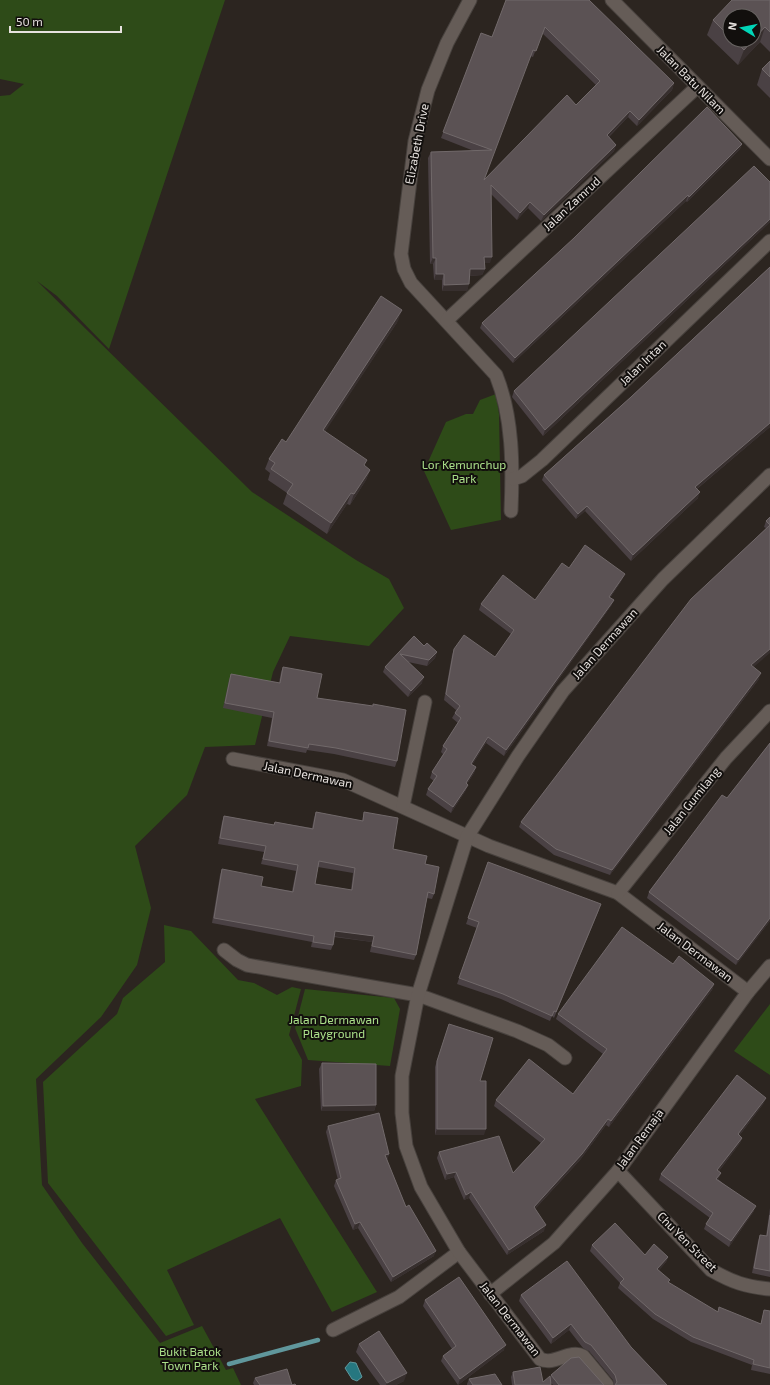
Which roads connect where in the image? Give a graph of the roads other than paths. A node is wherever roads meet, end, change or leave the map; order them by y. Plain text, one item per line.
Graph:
1 (470, 0) edge
2 (612, 0) edge
3 (697, 87) junction
4 (770, 160) edge
5 (770, 241) edge
6 (447, 320) junction
7 (770, 475) edge
8 (513, 478) junction
9 (511, 511) dead end
10 (425, 702) dead end
11 (770, 711) edge
12 (233, 759) dead end
13 (403, 806) junction
14 (467, 836) junction
15 (618, 893) junction
16 (224, 950) dead end
17 (770, 966) edge
18 (748, 992) junction
19 (418, 995) junction
20 (565, 1058) dead end
21 (618, 1171) junction
22 (459, 1252) junction
23 (770, 1289) edge
24 (490, 1294) junction
25 (333, 1330) dead end
26 (607, 1385) edge

1 - 6 street, Elizabeth Drive
2 - 3 street, Jalan Batu Nilam
3 - 4 street, Jalan Batu Nilam
3 - 6 street, Jalan Zamrud
5 - 8 street, Jalan Intan
6 - 8 street, Elizabeth Drive
7 - 14 street, Jalan Dermawan
8 - 9 street, Elizabeth Drive
10 - 13 street
11 - 15 street, Jalan Gumilang
12 - 13 street, Jalan Dermawan
13 - 14 street, Jalan Dermawan
14 - 15 street, Jalan Dermawan
14 - 19 street, Jalan Dermawan
15 - 18 street, Jalan Dermawan
16 - 19 street
17 - 18 street, Jalan Remaja
18 - 21 street, Jalan Remaja
19 - 20 street
19 - 22 street, Jalan Dermawan
21 - 23 street, Chu Yen Street
21 - 24 street, Jalan Remaja
22 - 24 street, Jalan Dermawan
22 - 25 street
24 - 26 street, Jalan Dermawan

